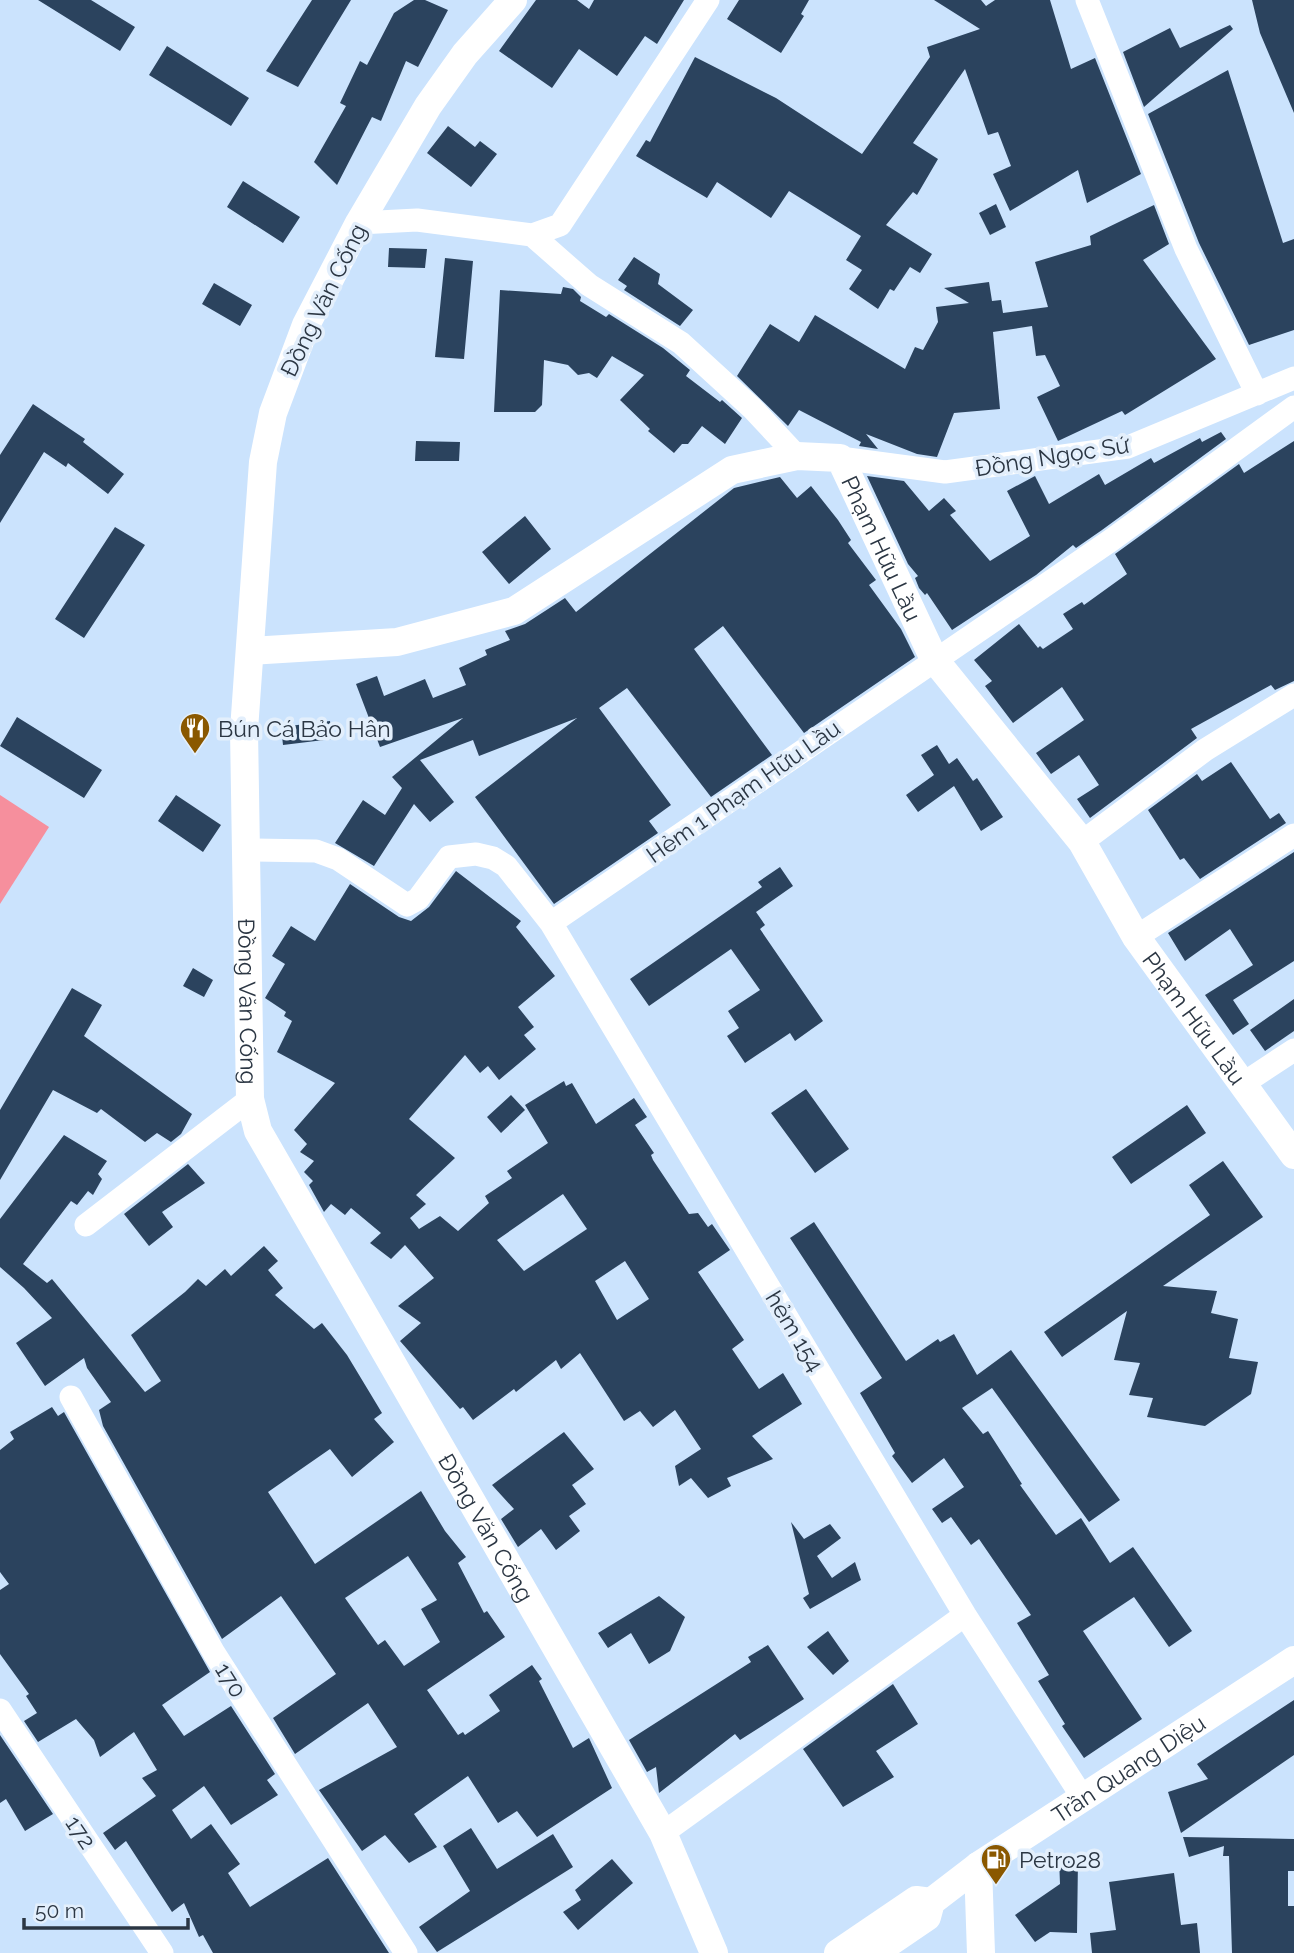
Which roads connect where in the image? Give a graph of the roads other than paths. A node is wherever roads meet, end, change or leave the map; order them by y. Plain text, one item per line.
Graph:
1 (513, 0) edge
2 (708, 0) edge
3 (1087, 0) edge
4 (359, 223) junction
5 (532, 235) junction
6 (1294, 378) edge
7 (1257, 394) junction
8 (1294, 407) edge
9 (797, 456) junction
10 (840, 458) junction
11 (250, 651) junction
12 (934, 659) junction
13 (1294, 695) edge
14 (1294, 835) edge
15 (1082, 842) junction
16 (247, 850) junction
17 (551, 923) junction
18 (1136, 937) junction
19 (1294, 1050) edge
20 (1244, 1083) junction
21 (250, 1099) junction
22 (1294, 1155) edge
23 (86, 1224) dead end
24 (71, 1397) dead end
25 (965, 1615) junction
26 (1294, 1660) edge
27 (0, 1710) edge
28 (1083, 1798) junction
29 (663, 1833) junction
30 (978, 1867) junction
31 (931, 1902) junction
32 (162, 1953) edge
33 (406, 1953) edge
34 (714, 1953) edge
35 (838, 1953) edge
36 (874, 1953) edge
37 (981, 1953) edge

1 - 4 street, Đồng Văn Cống
2 - 5 street
3 - 7 street
4 - 5 street
4 - 11 street, Đồng Văn Cống
5 - 9 street
6 - 7 street, Đồng Ngọc Sứ
7 - 10 street, Đồng Ngọc Sứ
8 - 12 street, Hẻm 1 Phạm Hữu Lầu
9 - 10 street, Phạm Hữu Lầu
9 - 11 street, Phạm Hữu Lầu
10 - 12 street, Phạm Hữu Lầu
11 - 16 street, Đồng Văn Cống
12 - 15 street, Phạm Hữu Lầu
12 - 17 street, Hẻm 1 Phạm Hữu Lầu
13 - 15 street
14 - 18 street
15 - 18 street, Phạm Hữu Lầu
16 - 17 street, hẻm 154
16 - 21 street, Đồng Văn Cống
17 - 25 street, hẻm 154
18 - 20 street, Phạm Hữu Lầu
19 - 20 street
20 - 22 street, Phạm Hữu Lầu
21 - 23 street
21 - 29 street, Đồng Văn Cống
24 - 33 street, 170
25 - 28 street, hẻm 154
25 - 29 street
26 - 28 street, Trần Quang Diệu
27 - 32 street, 172
28 - 30 street, Trần Quang Diệu
29 - 34 street, Đồng Văn Cống
30 - 31 street, Trần Quang Diệu
30 - 37 street
31 - 35 street, Trần Quang Diệu
31 - 36 street, Trần Quang Diệu

